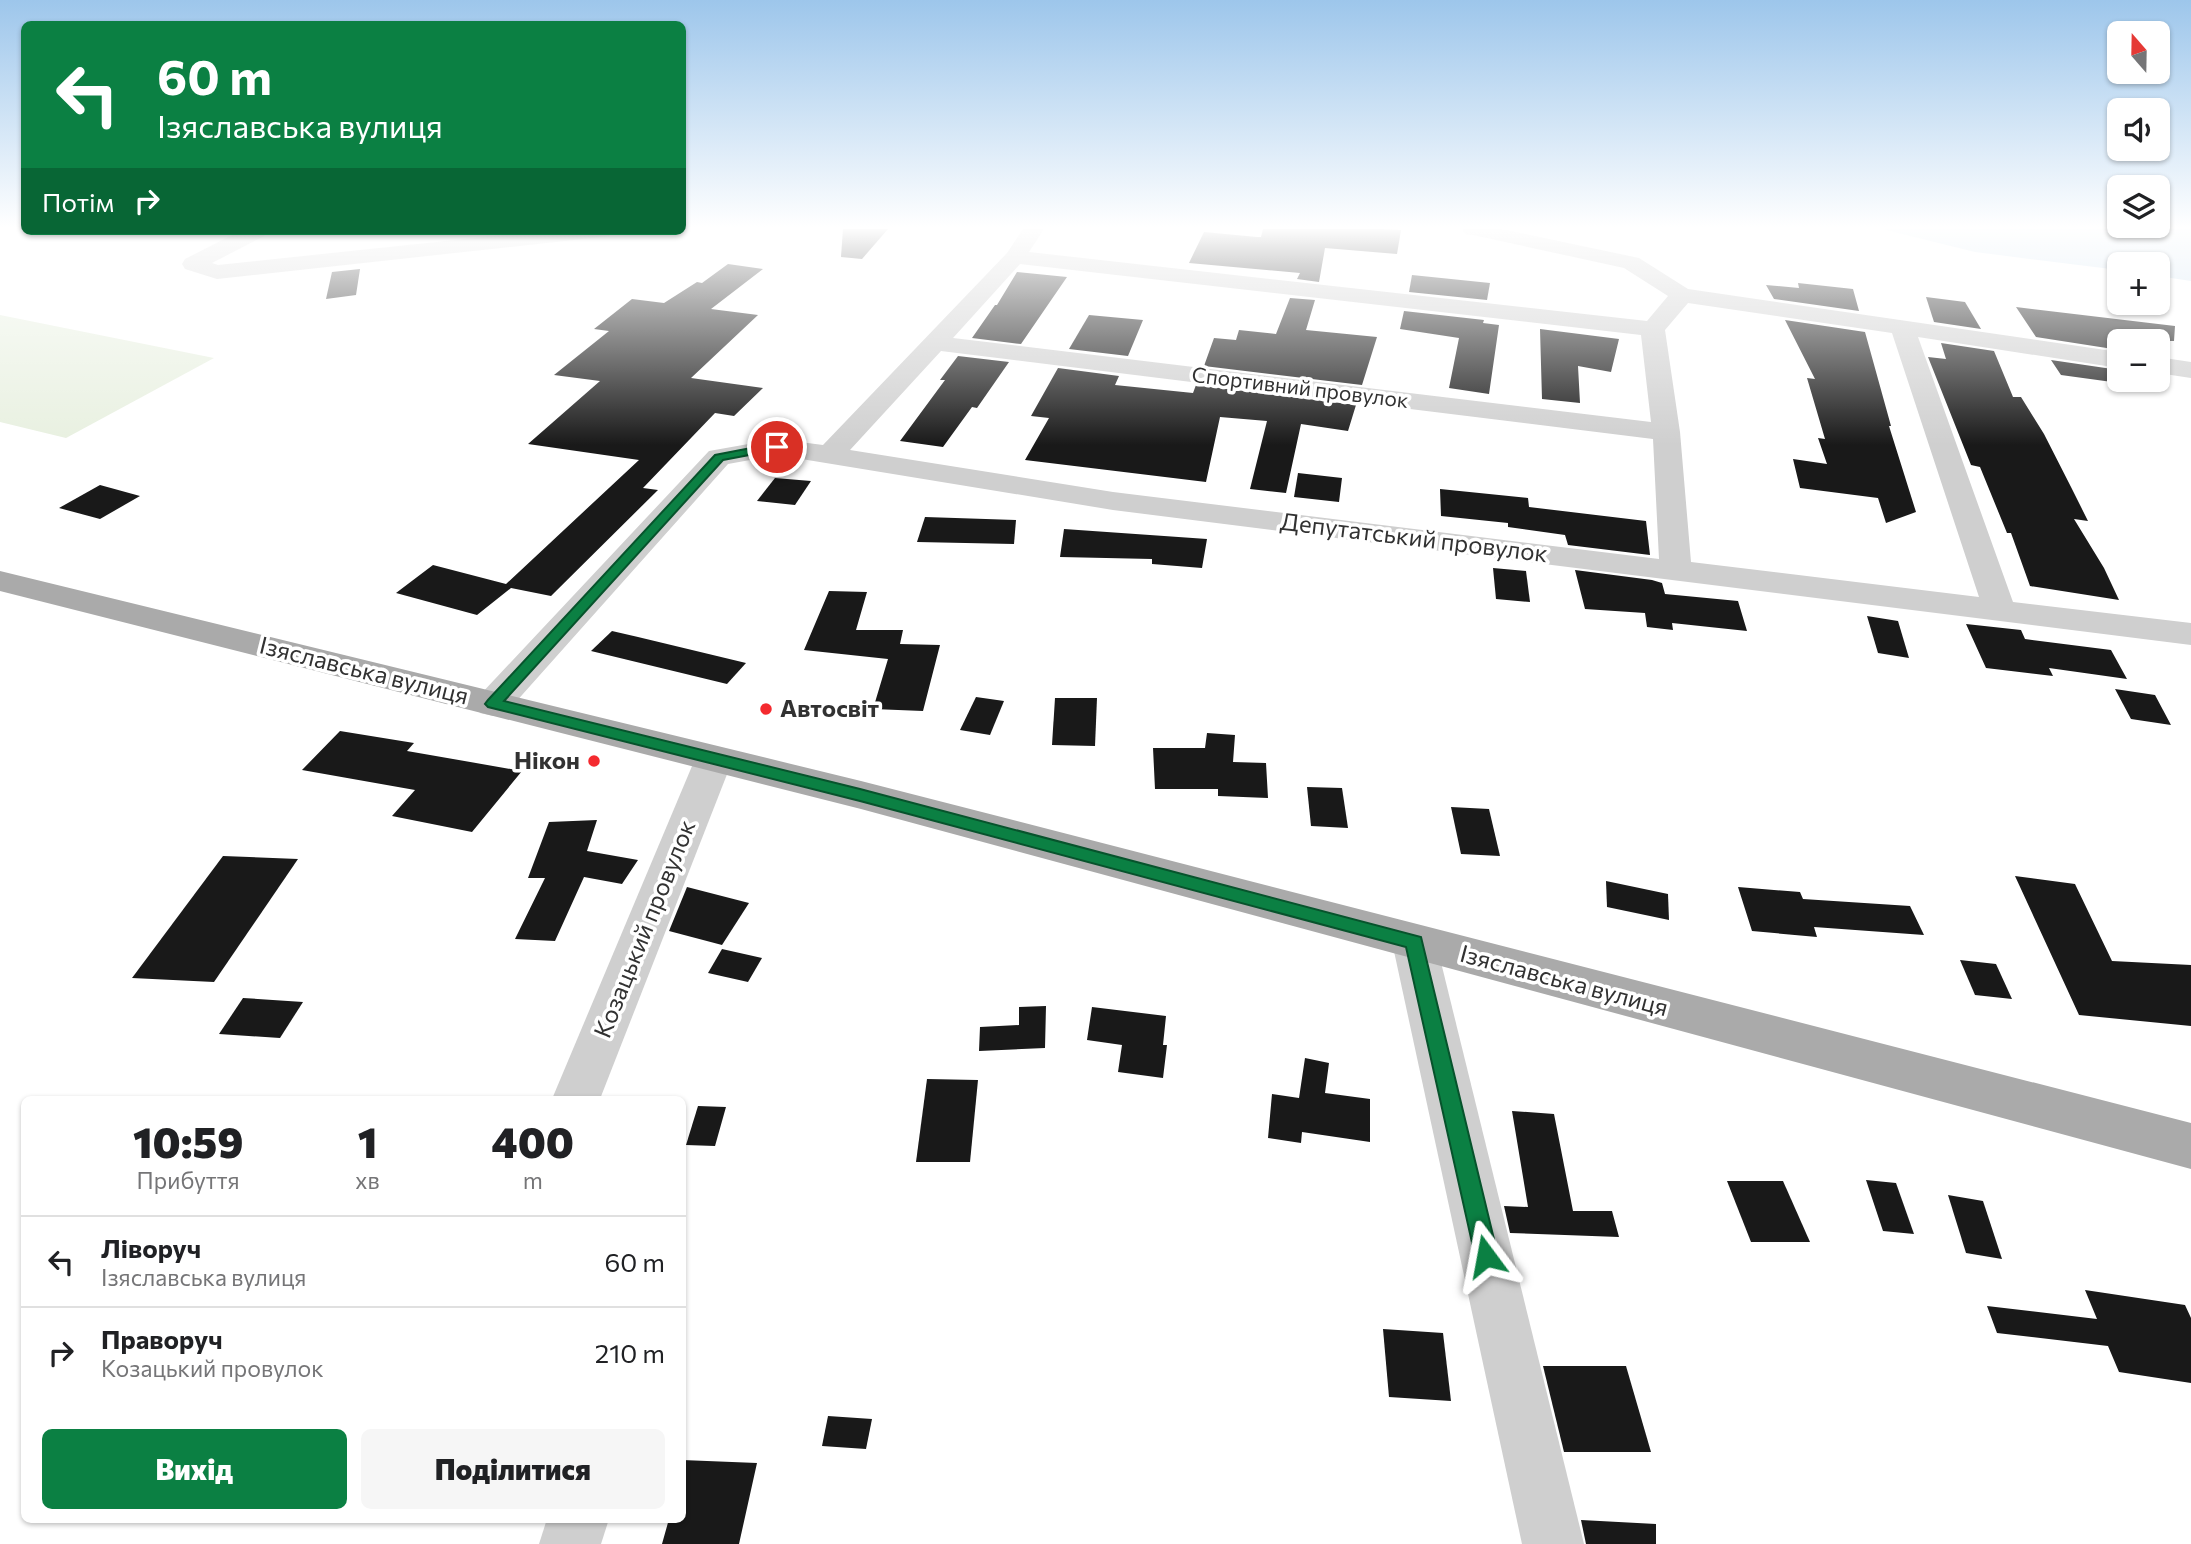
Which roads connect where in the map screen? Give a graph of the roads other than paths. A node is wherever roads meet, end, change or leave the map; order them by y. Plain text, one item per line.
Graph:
1 (974, 301) edge
2 (1405, 301) edge
3 (1677, 301) edge
4 (1722, 301) edge
5 (1902, 328) junction
6 (1653, 329) junction
7 (934, 343) junction
8 (2107, 358) edge
9 (2170, 367) edge
10 (2191, 370) edge
11 (1666, 432) junction
12 (830, 455) junction
13 (1676, 571) junction
14 (0, 581) edge
15 (2000, 611) junction
16 (2191, 634) edge
17 (493, 704) junction
18 (714, 759) junction
19 (1414, 942) junction
20 (577, 1096) edge
21 (2191, 1146) edge
22 (577, 1523) edge
23 (570, 1544) edge
24 (1553, 1544) edge

1 - 7 street
2 - 6 street
3 - 6 street
4 - 5 street
5 - 8 street
5 - 15 street
6 - 11 street
7 - 11 street, Спортивний провулок
7 - 12 street
9 - 10 street
11 - 13 street
12 - 13 street, Депутатський провулок
12 - 17 street
13 - 15 street, Депутатський провулок
14 - 17 main road, Ізяславська вулиця
15 - 16 street, Депутатський провулок
17 - 18 main road, Ізяславська вулиця
18 - 19 main road, Ізяславська вулиця
18 - 20 street, Козацький провулок
19 - 21 main road, Ізяславська вулиця
19 - 24 street
22 - 23 street

